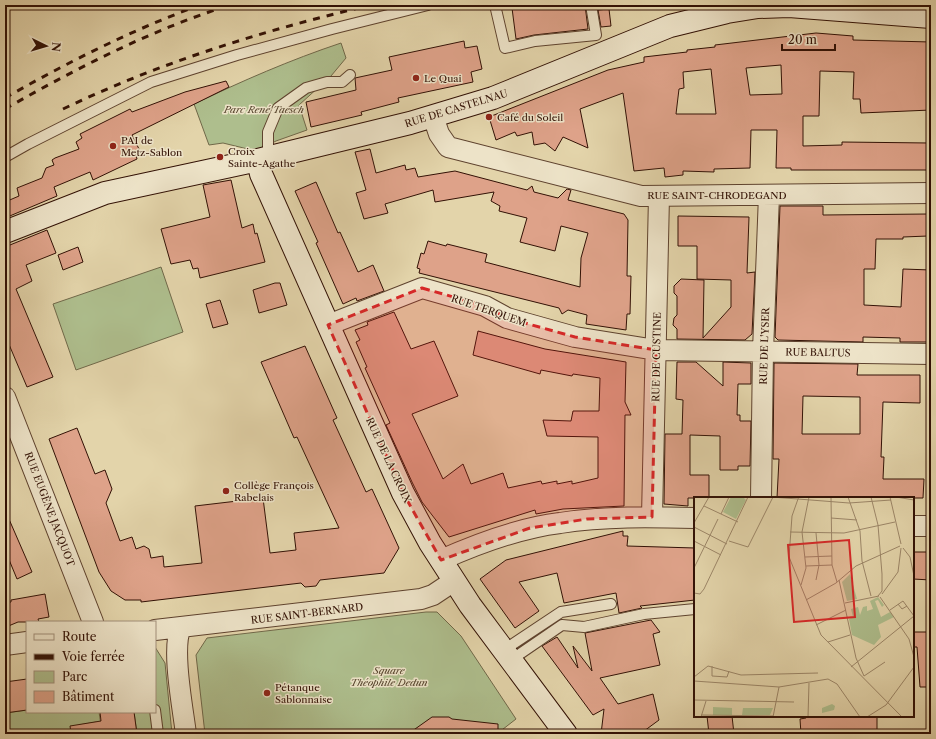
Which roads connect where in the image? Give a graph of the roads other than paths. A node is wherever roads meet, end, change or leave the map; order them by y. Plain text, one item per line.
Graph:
1 (428, 5) edge
2 (495, 5) edge
3 (591, 5) edge
4 (931, 17) edge
5 (350, 75) dead end
6 (433, 116) junction
7 (5, 157) edge
8 (264, 159) junction
9 (931, 193) edge
10 (769, 195) junction
11 (659, 196) junction
12 (5, 232) edge
13 (328, 325) junction
14 (656, 350) junction
15 (763, 351) junction
16 (931, 354) edge
17 (5, 397) edge
18 (761, 497) edge
19 (652, 518) junction
20 (694, 518) edge
21 (914, 526) edge
22 (931, 526) edge
23 (441, 560) junction
24 (454, 582) junction
25 (611, 604) dead end
26 (694, 609) edge
27 (93, 621) edge
28 (181, 627) junction
29 (156, 630) edge
30 (26, 642) edge
31 (5, 645) edge
32 (508, 655) junction
33 (155, 713) edge
34 (158, 734) edge
35 (186, 734) edge
36 (566, 734) edge

1 - 7 lane
2 - 3 lane
4 - 6 street, RUE DE CASTELNAU
5 - 8 lane
6 - 8 street, RUE DE CASTELNAU
6 - 11 street, RUE SAINT-CHRODEGAND
8 - 12 street, RUE DE CASTELNAU
8 - 13 street, RUE DE LA CROIX
9 - 10 street, RUE SAINT-CHRODEGAND
10 - 11 street, RUE SAINT-CHRODEGAND
10 - 15 street, RUE DE L'YSER
11 - 14 street, RUE DE CUSTINE
13 - 14 street, RUE TERQUEM
13 - 23 street, RUE DE LA CROIX
14 - 15 street, RUE BALTUS
14 - 19 street, RUE DE CUSTINE
15 - 16 street, RUE BALTUS
15 - 18 street, RUE DE L'YSER
17 - 27 street, RUE EUGÈNE JACQUOT
19 - 20 street
19 - 23 street
21 - 22 street
23 - 24 street, RUE DE LA CROIX
24 - 28 street, RUE SAINT-BERNARD
24 - 32 street, RUE DE LA CROIX
25 - 32 lane
26 - 32 lane
28 - 29 street, RUE SAINT-BERNARD
28 - 35 street
30 - 31 street
32 - 36 street, RUE DE LA CROIX
33 - 34 lane

